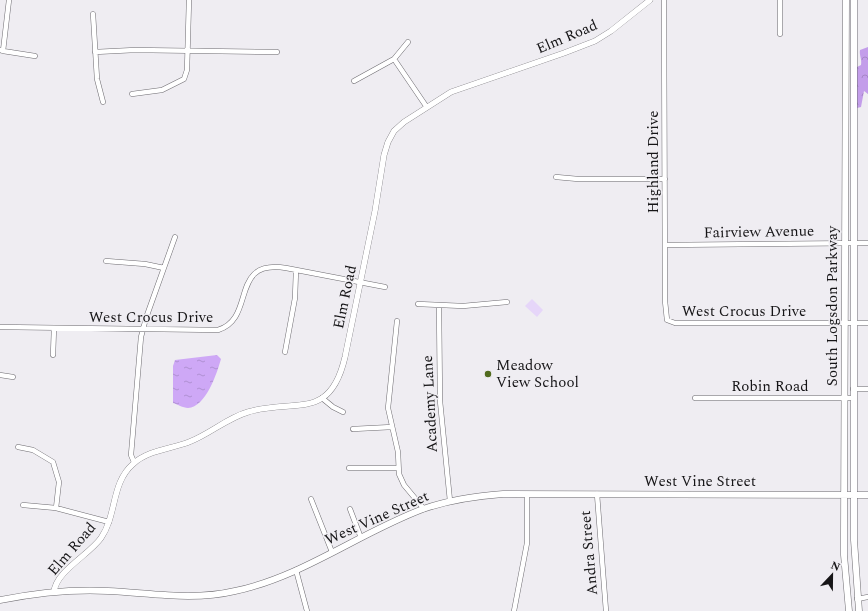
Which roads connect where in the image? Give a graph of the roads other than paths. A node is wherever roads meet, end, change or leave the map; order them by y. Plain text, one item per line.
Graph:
1 (9, 0) edge
2 (189, 0) edge
3 (650, 0) edge
4 (664, 0) edge
5 (780, 0) edge
6 (846, 0) edge
7 (854, 0) edge
8 (93, 14) dead end
9 (780, 34) dead end
10 (408, 42) dead end
11 (1, 50) edge
12 (187, 50) junction
13 (95, 52) junction
14 (277, 52) dead end
15 (35, 56) dead end
16 (394, 59) junction
17 (354, 81) dead end
18 (846, 90) junction
19 (854, 91) junction
20 (132, 94) dead end
21 (103, 102) dead end
22 (426, 106) junction
23 (845, 161) junction
24 (854, 161) junction
25 (556, 177) dead end
26 (665, 179) junction
27 (176, 237) dead end
28 (845, 243) junction
29 (853, 243) junction
30 (868, 244) edge
31 (665, 245) junction
32 (106, 261) dead end
33 (164, 268) junction
34 (296, 270) junction
35 (360, 283) junction
36 (384, 287) dead end
37 (507, 302) dead end
38 (418, 304) dead end
39 (440, 306) junction
40 (397, 322) dead end
41 (669, 322) joint
42 (845, 323) junction
43 (853, 323) junction
44 (868, 323) edge
45 (0, 327) edge
46 (54, 328) junction
47 (142, 329) junction
48 (285, 352) dead end
49 (53, 354) dead end
50 (0, 375) edge
51 (13, 377) dead end
52 (853, 389) junction
53 (868, 390) edge
54 (322, 398) junction
55 (695, 398) dead end
56 (845, 398) junction
57 (853, 398) junction
58 (343, 412) dead end
59 (392, 427) junction
60 (353, 429) dead end
61 (18, 447) dead end
62 (134, 462) junction
63 (349, 468) dead end
64 (398, 468) junction
65 (527, 494) junction
66 (597, 494) junction
67 (844, 495) junction
68 (854, 495) junction
69 (868, 495) edge
70 (311, 499) dead end
71 (450, 501) junction
72 (23, 505) dead end
73 (56, 508) junction
74 (350, 509) dead end
75 (424, 509) junction
76 (108, 522) junction
77 (361, 538) junction
78 (332, 552) junction
79 (296, 570) junction
80 (54, 592) junction
81 (868, 597) edge
82 (857, 599) junction
83 (0, 600) edge
84 (307, 611) edge
85 (514, 611) edge
86 (606, 611) edge
87 (850, 611) edge
88 (859, 611) edge

1 - 11 street
2 - 12 street
3 - 22 street, Elm Road
4 - 26 street, Highland Drive
5 - 9 street
6 - 18 main road, South Logsdon Parkway
7 - 19 main road, South Logsdon Parkway
8 - 13 street
10 - 16 street
11 - 15 street
12 - 13 street
12 - 14 street
12 - 20 street
13 - 21 street
16 - 17 street
16 - 22 street
18 - 19 street
18 - 23 main road, South Logsdon Parkway
19 - 24 main road, South Logsdon Parkway
22 - 35 street, Elm Road
23 - 24 street
23 - 28 main road, South Logsdon Parkway
24 - 29 main road, South Logsdon Parkway
25 - 26 street
26 - 31 street, Highland Drive
27 - 33 street
28 - 29 street, Fairview Avenue
28 - 31 street, Fairview Avenue
28 - 42 main road, South Logsdon Parkway
29 - 30 street, Fairview Avenue
29 - 43 main road, South Logsdon Parkway
31 - 41 street, Highland Drive
32 - 33 street
33 - 47 street
34 - 35 street, West Crocus Drive
34 - 47 street, West Crocus Drive
34 - 48 street
35 - 36 street, West Crocus Drive
35 - 54 street, Elm Road
37 - 39 street
38 - 39 street
39 - 71 street, Academy Lane
40 - 59 street
41 - 42 street, West Crocus Drive
42 - 43 street, West Crocus Drive
42 - 56 main road, South Logsdon Parkway
43 - 44 street, West Crocus Drive
43 - 52 main road, South Logsdon Parkway
45 - 46 street, West Crocus Drive
46 - 47 street, West Crocus Drive
46 - 49 street
47 - 62 street
50 - 51 street
52 - 53 street
52 - 57 main road, South Logsdon Parkway
54 - 58 street
54 - 62 street, Elm Road
55 - 56 street, Robin Road
56 - 57 street, Robin Road
56 - 67 main road, South Logsdon Parkway
57 - 68 main road, South Logsdon Parkway
59 - 60 street
59 - 64 street
61 - 73 street
62 - 76 street, Elm Road
63 - 64 street
64 - 75 street
65 - 66 main road, West Vine Street
65 - 71 main road, West Vine Street
65 - 85 street
66 - 67 main road, West Vine Street
66 - 86 street, Andra Street
67 - 68 main road, West Vine Street
67 - 87 main road, South Logsdon Parkway
68 - 69 main road, West Vine Street
68 - 82 main road, South Logsdon Parkway
70 - 78 street
71 - 75 main road, West Vine Street
72 - 73 street
73 - 76 street
74 - 77 street
75 - 77 main road, West Vine Street
76 - 80 street, Elm Road
77 - 78 main road, West Vine Street
78 - 79 main road, West Vine Street
79 - 80 main road, West Vine Street
79 - 84 street
80 - 83 main road, West Vine Street
81 - 82 street
82 - 88 main road, South Logsdon Parkway

